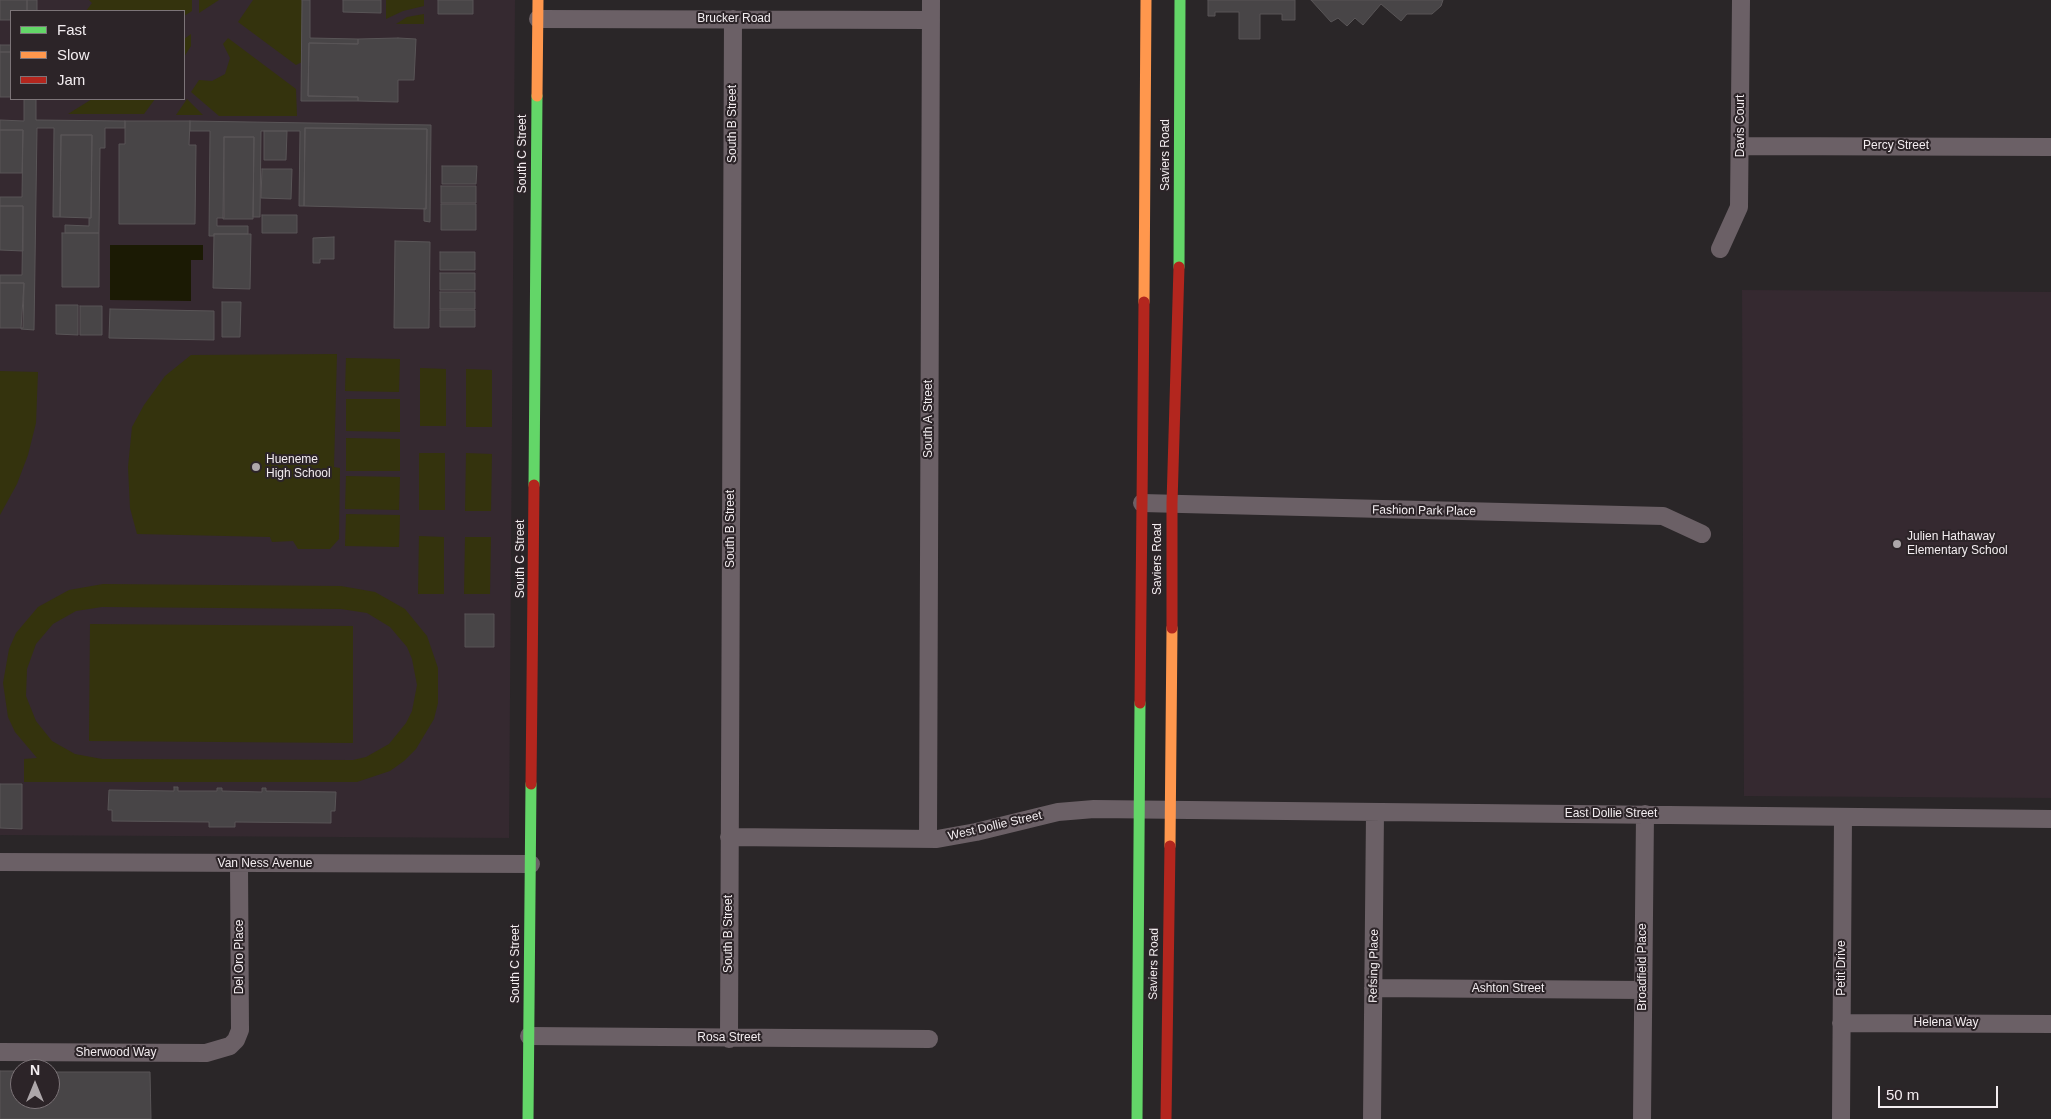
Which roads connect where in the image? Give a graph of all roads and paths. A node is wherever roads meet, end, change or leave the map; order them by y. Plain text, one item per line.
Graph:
1 (538, 0) edge
2 (931, 0) edge
3 (1146, 0) edge
4 (1180, 0) edge
5 (1741, 0) edge
6 (538, 19) junction
7 (733, 20) junction
8 (931, 20) junction
9 (1741, 146) junction
10 (2051, 147) edge
11 (1720, 249) dead end
12 (1142, 503) junction
13 (1172, 503) junction
14 (1702, 534) dead end
15 (1139, 810) junction
16 (1171, 810) junction
17 (1375, 813) junction
18 (1645, 814) junction
19 (1843, 816) junction
20 (2051, 819) edge
21 (729, 837) junction
22 (928, 839) junction
23 (0, 862) edge
24 (239, 864) junction
25 (531, 864) junction
26 (1373, 988) junction
27 (1643, 990) junction
28 (1841, 1023) junction
29 (2051, 1024) edge
30 (529, 1036) junction
31 (729, 1039) junction
32 (929, 1039) dead end
33 (230, 1046) joint
34 (0, 1052) edge
35 (528, 1119) edge
36 (1137, 1119) edge
37 (1166, 1119) edge
38 (1372, 1119) edge
39 (1642, 1119) edge
40 (1841, 1119) edge

1 - 6 main road, South C Street
2 - 8 street, South A Street
3 - 12 main road, Saviers Road
4 - 13 main road, Saviers Road
5 - 9 street, Davis Court
6 - 7 street, Brucker Road
6 - 25 main road, South C Street
7 - 8 street, Brucker Road
7 - 21 street, South B Street
8 - 22 street, South A Street
9 - 10 street, Percy Street
9 - 11 street, Davis Court
12 - 13 street, Fashion Park Place
12 - 15 main road, Saviers Road
13 - 14 street, Fashion Park Place
13 - 16 main road, Saviers Road
15 - 16 street, West Dollie Street
15 - 22 street, West Dollie Street
15 - 36 main road, Saviers Road
16 - 17 street, East Dollie Street
16 - 37 main road, Saviers Road
17 - 18 street, East Dollie Street
17 - 26 street, Refsing Place
18 - 19 street, East Dollie Street
18 - 27 street, Broadfield Place
19 - 20 street, East Dollie Street
19 - 28 street, Petit Drive
21 - 22 street, West Dollie Street
21 - 31 street, South B Street
23 - 24 street, Van Ness Avenue
24 - 25 street, Van Ness Avenue
24 - 33 street, Del Oro Place
25 - 30 main road, South C Street
26 - 27 street, Ashton Street
26 - 38 street, Refsing Place
27 - 39 street, Broadfield Place
28 - 29 street, Helena Way
28 - 40 street, Petit Drive
30 - 31 street, Rosa Street
30 - 35 main road, South C Street
31 - 32 street, Rosa Street
33 - 34 street, Sherwood Way

